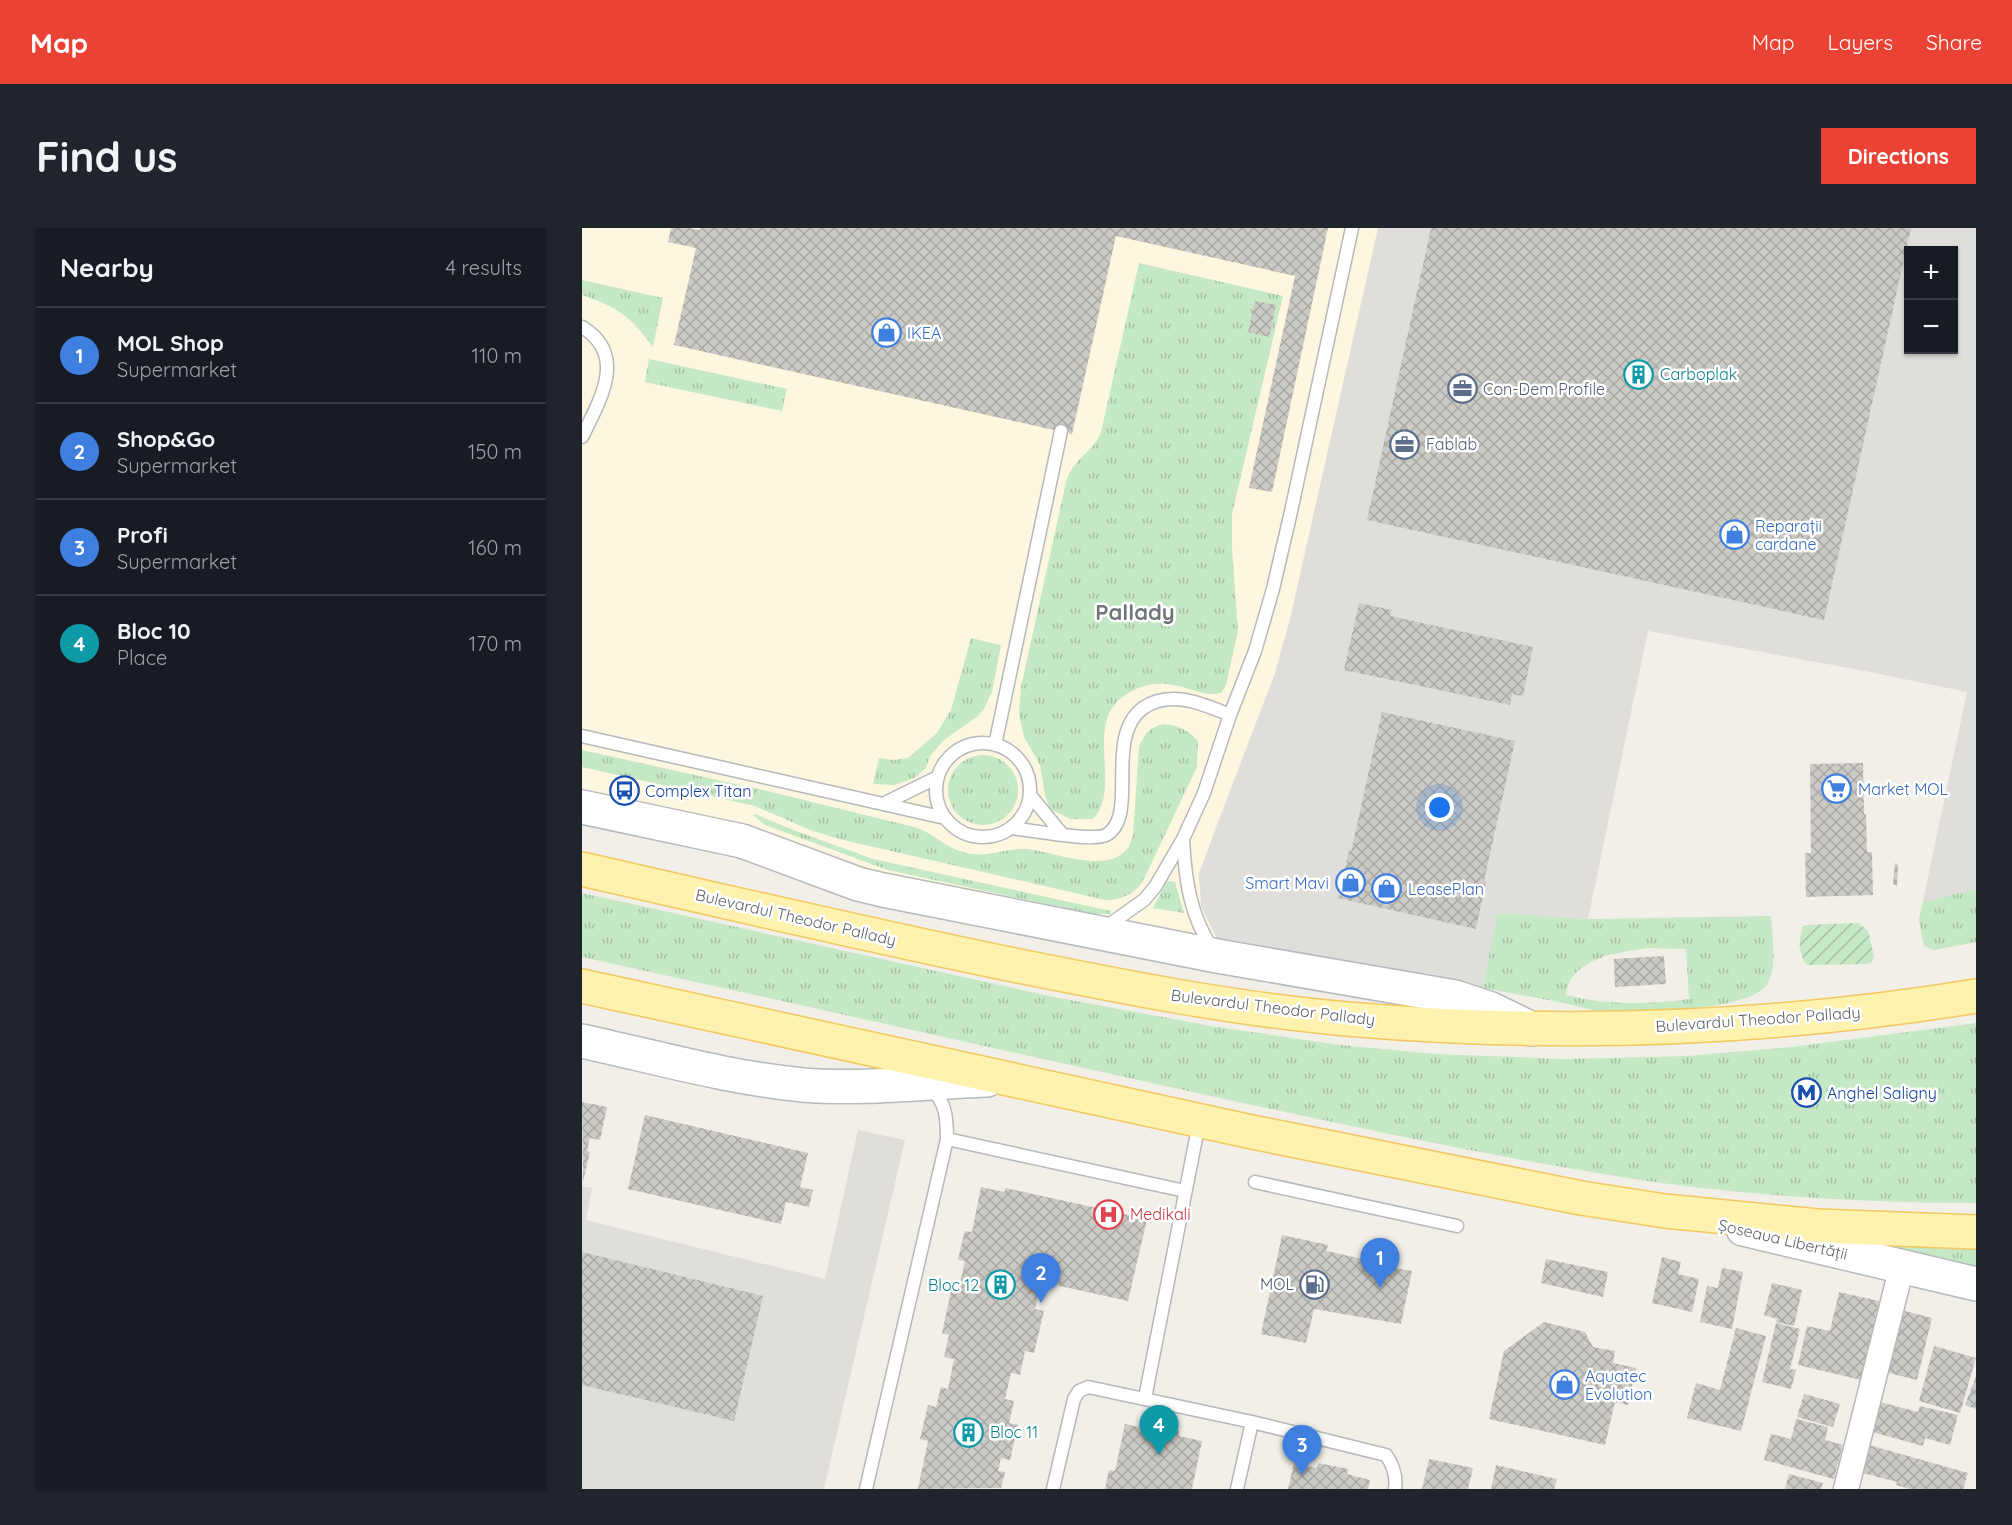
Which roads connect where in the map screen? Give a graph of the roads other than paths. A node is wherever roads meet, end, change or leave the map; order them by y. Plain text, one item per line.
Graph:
1 (1352, 228) edge
2 (582, 327) edge
3 (1061, 431) dead end
4 (582, 437) edge
5 (1230, 715) junction
6 (582, 735) edge
7 (995, 745) junction
8 (938, 777) junction
9 (1029, 795) junction
10 (883, 804) junction
11 (582, 807) edge
12 (945, 818) junction
13 (1011, 828) junction
14 (1062, 834) junction
15 (1183, 838) junction
16 (582, 869) edge
17 (1094, 933) junction
18 (1217, 956) junction
19 (595, 989) edge
20 (1976, 996) edge
21 (1532, 1029) junction
22 (582, 1041) edge
23 (1007, 1079) junction
24 (926, 1082) junction
25 (1200, 1120) junction
26 (947, 1138) junction
27 (1255, 1182) dead end
28 (1185, 1191) junction
29 (1665, 1211) junction
30 (1457, 1226) dead end
31 (1976, 1232) edge
32 (1902, 1266) junction
33 (1976, 1284) edge
34 (1145, 1398) junction
35 (1252, 1422) junction
36 (866, 1489) edge
37 (1053, 1489) edge
38 (1237, 1489) edge
39 (1395, 1489) edge
40 (1845, 1489) edge

1 - 5 lane
2 - 4 lane
3 - 7 lane
5 - 14 lane
5 - 15 lane
6 - 10 lane
7 - 8 lane
7 - 9 lane
8 - 10 lane
8 - 12 lane
9 - 13 lane
9 - 14 lane
10 - 12 lane
11 - 17 street
12 - 13 lane
13 - 14 lane
15 - 17 lane
15 - 18 lane
16 - 21 main road, Bulevardul Theodor Pallady
17 - 18 street
18 - 21 street
19 - 23 main road
20 - 21 main road, Bulevardul Theodor Pallady
22 - 24 street
23 - 24 street
23 - 25 main road
24 - 26 lane
25 - 28 lane
25 - 29 main road
26 - 28 lane
26 - 36 lane
27 - 30 lane
28 - 34 lane
29 - 31 main road
29 - 32 street, Șoseaua Libertății
32 - 33 street, Șoseaua Libertății
32 - 40 street
34 - 35 lane
34 - 37 lane
35 - 38 lane
35 - 39 lane

